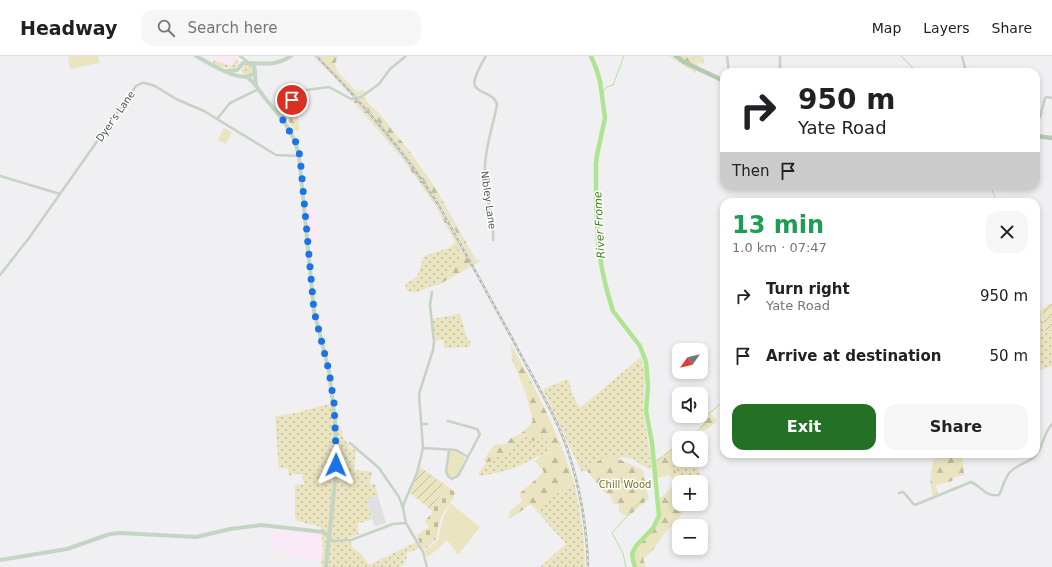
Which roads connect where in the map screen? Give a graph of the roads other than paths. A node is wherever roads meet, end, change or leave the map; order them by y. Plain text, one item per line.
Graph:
1 (196, 56) edge
2 (240, 56) edge
3 (291, 56) edge
4 (406, 56) edge
5 (486, 56) edge
6 (676, 56) edge
7 (727, 56) edge
8 (780, 56) edge
9 (962, 56) edge
10 (250, 62) junction
11 (264, 65) junction
12 (240, 67) junction
13 (729, 68) edge
14 (780, 68) edge
15 (965, 68) edge
16 (224, 71) junction
17 (255, 71) junction
18 (245, 77) junction
19 (720, 79) edge
20 (291, 84) dead end
21 (258, 88) junction
22 (291, 92) junction
23 (1052, 98) edge
24 (281, 117) junction
25 (1040, 117) edge
26 (217, 119) junction
27 (1040, 136) edge
28 (1052, 138) edge
29 (300, 156) junction
30 (0, 176) edge
31 (60, 194) junction
32 (494, 240) dead end
33 (0, 275) edge
34 (432, 292) dead end
35 (450, 420) dead end
36 (422, 424) junction
37 (427, 424) dead end
38 (1052, 424) edge
39 (350, 443) dead end
40 (423, 448) junction
41 (1040, 448) edge
42 (449, 450) junction
43 (468, 457) junction
44 (1032, 458) edge
45 (899, 493) dead end
46 (399, 497) junction
47 (406, 498) junction
48 (403, 508) junction
49 (404, 515) junction
50 (401, 523) junction
51 (406, 523) junction
52 (329, 537) junction
53 (0, 560) edge
54 (326, 567) edge
55 (426, 567) edge

1 - 16 main road
2 - 10 street
2 - 12 street
3 - 11 main road
4 - 22 street, bridge
5 - 32 street, Nibley Lane
6 - 19 main road
7 - 13 street
8 - 14 street
9 - 15 street
10 - 11 main road
10 - 12 main road
10 - 17 main road
11 - 17 main road
12 - 16 main road
12 - 18 main road
16 - 18 main road
17 - 18 main road
17 - 21 main road
18 - 21 main road
20 - 22 street
21 - 24 main road
21 - 26 street
22 - 24 street
23 - 25 street
24 - 29 main road
26 - 29 street, Dyer's Lane
26 - 31 street, Dyer's Lane
27 - 28 main road
29 - 52 main road
30 - 31 street
31 - 33 street, Dyer's Lane
34 - 36 street
35 - 43 street
36 - 37 street
36 - 40 street
38 - 41 street
39 - 46 street
40 - 42 street
40 - 47 street
42 - 43 street
42 - 43 street
44 - 45 street
46 - 47 street
46 - 48 street
47 - 48 street
48 - 49 street
49 - 50 street
49 - 51 street
50 - 51 street
50 - 52 street
51 - 55 street
52 - 53 main road
52 - 54 main road

